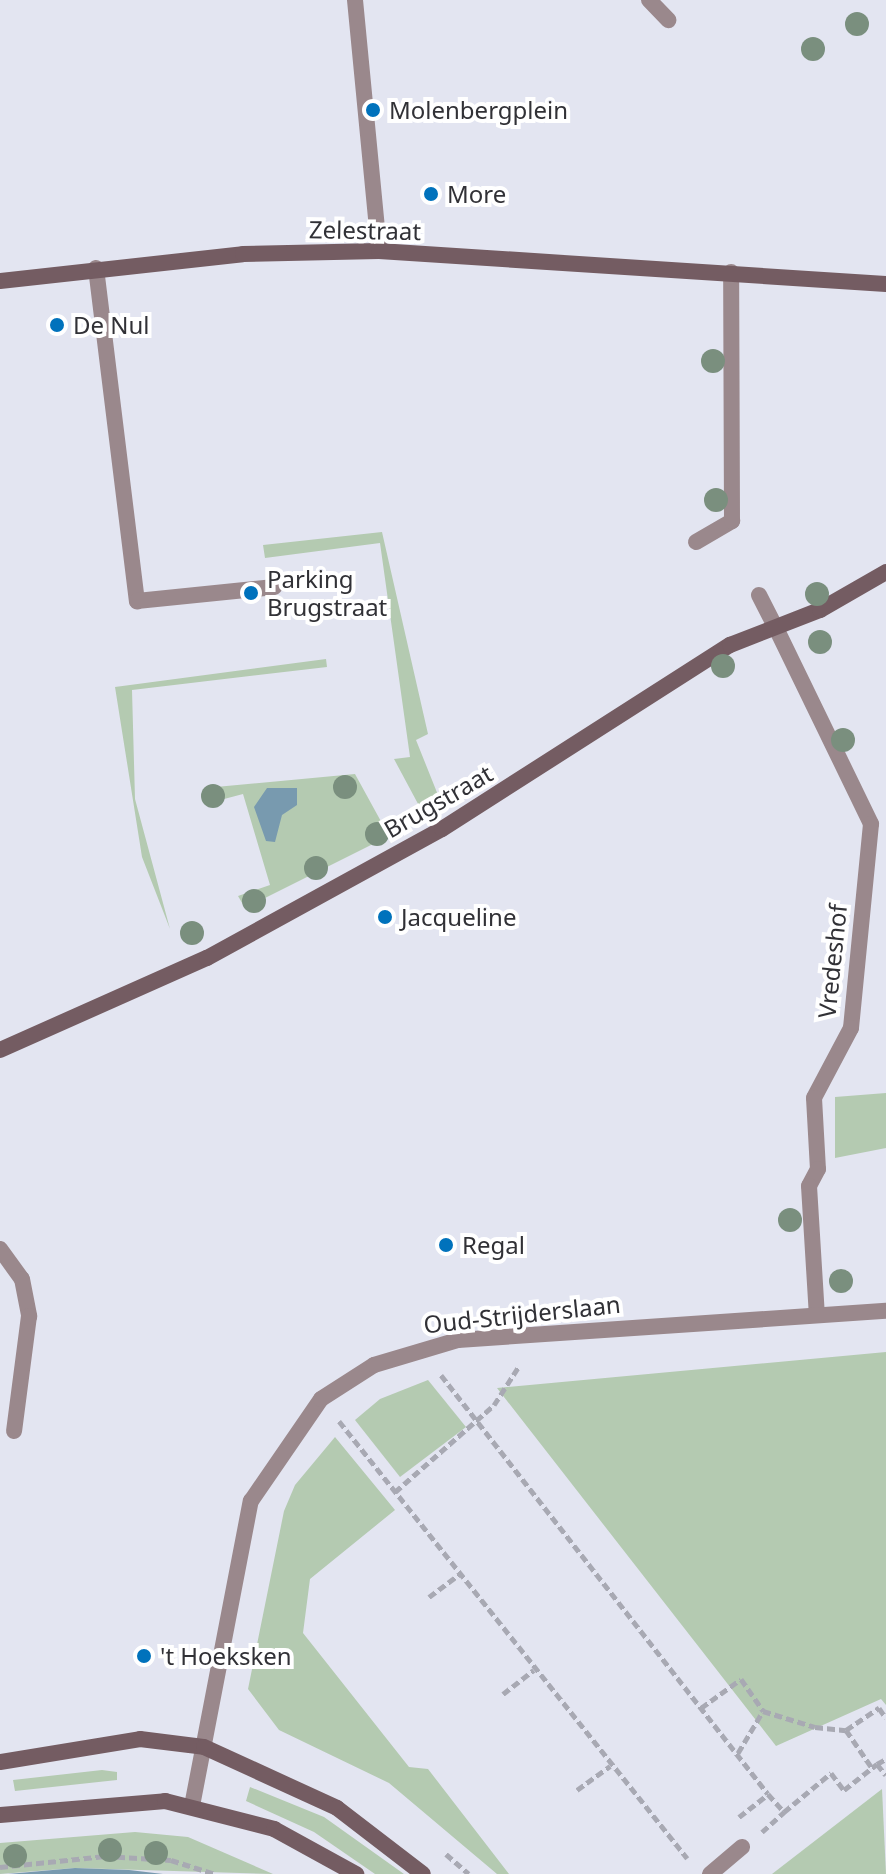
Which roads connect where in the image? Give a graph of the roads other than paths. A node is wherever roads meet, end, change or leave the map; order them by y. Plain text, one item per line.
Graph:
1 (355, 0) edge
2 (649, 0) edge
3 (668, 20) dead end
4 (379, 251) junction
5 (96, 268) junction
6 (731, 272) junction
7 (0, 281) edge
8 (886, 284) edge
9 (696, 542) dead end
10 (886, 572) edge
11 (274, 587) dead end
12 (759, 595) dead end
13 (775, 626) junction
14 (0, 1050) edge
15 (0, 1249) edge
16 (886, 1311) edge
17 (817, 1315) junction
18 (14, 1431) dead end
19 (204, 1747) junction
20 (0, 1762) edge
21 (192, 1806) junction
22 (0, 1815) edge
23 (742, 1847) dead end
24 (356, 1874) edge
25 (423, 1874) edge
26 (710, 1874) edge

1 - 4 street
2 - 3 street
4 - 5 street, Zelestraat
4 - 6 street, Zelestraat
5 - 7 street, Zelestraat
5 - 11 street
6 - 8 street, Zelestraat
6 - 9 street
10 - 13 street, Brugstraat
12 - 13 street, Vredeshof
13 - 14 street, Brugstraat
13 - 17 street, Vredeshof
15 - 18 street
16 - 17 street, Oud-Strijderslaan
17 - 19 street, Oud-Strijderslaan
19 - 20 street
19 - 21 street, Oud-Strijderslaan
19 - 25 street
21 - 22 street
21 - 24 street
23 - 26 street

